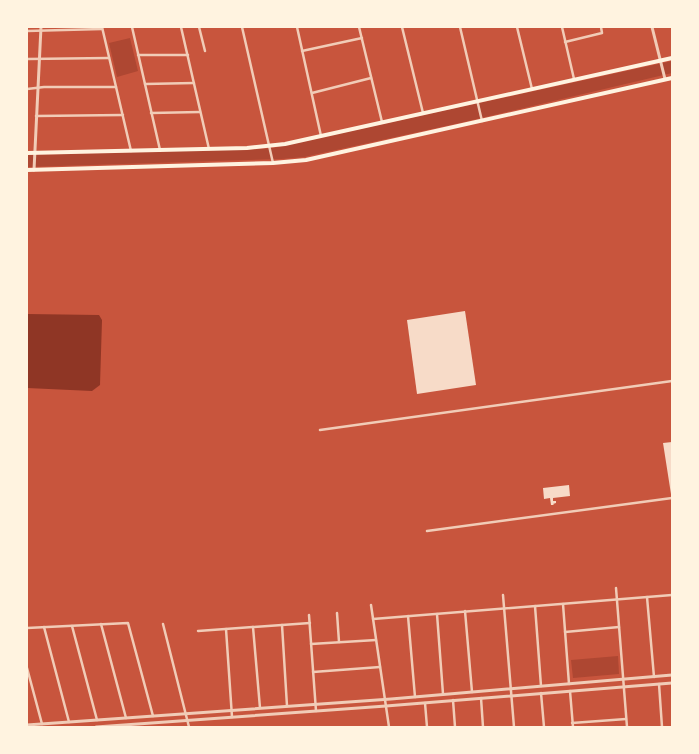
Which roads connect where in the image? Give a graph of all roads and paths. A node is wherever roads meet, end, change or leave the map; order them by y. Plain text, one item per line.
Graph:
1 (132, 27) edge
2 (181, 27) edge
3 (199, 27) edge
4 (242, 27) edge
5 (297, 27) edge
6 (359, 27) edge
7 (402, 27) edge
8 (460, 27) edge
9 (517, 27) edge
10 (562, 27) edge
11 (601, 27) edge
12 (652, 27) edge
13 (102, 28) edge
14 (41, 29) edge
15 (27, 31) edge
16 (362, 38) junction
17 (566, 42) junction
18 (205, 51) dead end
19 (302, 51) junction
20 (138, 55) junction
21 (188, 55) junction
22 (109, 58) junction
23 (672, 58) edge
24 (27, 59) edge
25 (39, 59) junction
26 (660, 60) junction
27 (372, 78) junction
28 (672, 78) edge
29 (665, 79) junction
30 (574, 80) junction
31 (194, 83) junction
32 (145, 84) junction
33 (116, 87) junction
34 (38, 88) junction
35 (27, 89) edge
36 (532, 89) junction
37 (312, 92) junction
38 (478, 101) junction
39 (200, 112) junction
40 (151, 113) junction
41 (423, 113) junction
42 (123, 115) junction
43 (36, 116) junction
44 (482, 121) junction
45 (382, 122) junction
46 (322, 136) junction
47 (269, 146) junction
48 (209, 149) junction
49 (160, 150) junction
50 (131, 151) junction
51 (27, 153) edge
52 (34, 153) junction
53 (273, 163) junction
54 (27, 170) edge
55 (34, 170) junction
56 (672, 381) edge
57 (320, 430) dead end
58 (672, 498) edge
59 (427, 531) dead end
60 (616, 588) dead end
61 (503, 595) dead end
62 (672, 595) edge
63 (647, 597) junction
64 (617, 600) junction
65 (563, 604) junction
66 (371, 605) dead end
67 (535, 606) junction
68 (504, 608) junction
69 (465, 611) junction
70 (337, 613) dead end
71 (437, 614) junction
72 (309, 615) dead end
73 (408, 616) junction
74 (373, 618) junction
75 (310, 623) junction
76 (101, 624) junction
77 (163, 624) dead end
78 (282, 625) junction
79 (72, 626) junction
80 (44, 627) junction
81 (253, 627) junction
82 (619, 627) junction
83 (27, 628) edge
84 (226, 629) junction
85 (198, 631) dead end
86 (565, 632) junction
87 (376, 640) junction
88 (339, 642) junction
89 (311, 644) junction
90 (380, 667) junction
91 (27, 668) edge
92 (313, 672) junction
93 (672, 675) edge
94 (654, 677) junction
95 (623, 680) junction
96 (672, 683) edge
97 (569, 684) junction
98 (659, 684) junction
99 (541, 686) junction
100 (623, 687) junction
101 (511, 689) junction
102 (570, 691) junction
103 (472, 692) junction
104 (542, 693) junction
105 (443, 694) junction
106 (511, 696) junction
107 (415, 697) junction
108 (481, 698) junction
109 (385, 699) junction
110 (453, 700) junction
111 (425, 703) junction
112 (315, 704) junction
113 (287, 706) junction
114 (386, 706) junction
115 (260, 708) junction
116 (232, 710) junction
117 (316, 711) junction
118 (186, 714) junction
119 (153, 716) junction
120 (232, 717) junction
121 (126, 718) junction
122 (626, 719) junction
123 (97, 720) junction
124 (188, 721) junction
125 (69, 722) junction
126 (42, 724) junction
127 (27, 725) edge
128 (573, 725) edge
129 (96, 727) edge
130 (189, 727) edge
131 (389, 727) edge
132 (427, 727) edge
133 (455, 727) edge
134 (483, 727) edge
135 (514, 727) edge
136 (544, 727) edge
137 (627, 727) edge
138 (662, 727) edge

1 - 20 street
2 - 21 street
3 - 18 street
4 - 47 street
5 - 19 street
6 - 16 street
7 - 41 street
8 - 38 street
9 - 36 street
10 - 17 street
11 - 17 street
12 - 26 street
13 - 14 street
13 - 22 street
14 - 15 street
14 - 25 street
16 - 19 street
16 - 27 street
17 - 30 street
19 - 37 street
20 - 21 street
20 - 32 street
21 - 31 street
22 - 25 street
22 - 33 street
23 - 26 main road
24 - 25 street
25 - 34 street
26 - 29 street
26 - 30 main road
27 - 37 street
27 - 45 street
28 - 29 main road
29 - 44 main road
30 - 36 main road
31 - 32 street
31 - 39 street
32 - 40 street
33 - 34 street
33 - 42 street
34 - 35 street
34 - 43 street
36 - 38 main road
37 - 46 street
38 - 41 main road
38 - 44 street
39 - 40 street
39 - 48 street
40 - 49 street
41 - 45 main road
42 - 43 street
42 - 50 street
43 - 52 street
44 - 53 main road
45 - 46 main road
46 - 47 main road
47 - 48 main road
47 - 53 street
48 - 49 main road
49 - 50 main road
50 - 52 main road
51 - 52 main road
52 - 55 street
53 - 55 main road
54 - 55 main road
56 - 57 street
58 - 59 street
60 - 64 street
61 - 68 street
62 - 63 street
63 - 64 street
63 - 94 street
64 - 65 street
64 - 82 street
65 - 67 street
65 - 86 street
66 - 74 street
67 - 68 street
67 - 99 street
68 - 69 street
68 - 101 street
69 - 71 street
69 - 103 street
70 - 88 street
71 - 73 street
71 - 105 street
72 - 75 street
73 - 74 street
73 - 107 street
74 - 87 street
75 - 78 street
75 - 89 street
76 - 79 street
76 - 119 street
76 - 121 street
77 - 118 street
78 - 81 street
78 - 113 street
79 - 80 street
79 - 123 street
80 - 83 street
80 - 125 street
81 - 84 street
81 - 115 street
82 - 86 street
82 - 95 street
84 - 85 street
84 - 116 street
86 - 97 street
87 - 88 street
87 - 90 street
88 - 89 street
89 - 92 street
90 - 92 street
90 - 109 street
91 - 126 street
92 - 112 street
93 - 94 street
94 - 95 street
95 - 97 street
95 - 100 street
96 - 98 street
97 - 99 street
98 - 100 street
98 - 138 street
99 - 101 street
100 - 102 street
100 - 122 street
101 - 103 street
101 - 106 street
102 - 104 street
102 - 128 street
103 - 105 street
104 - 106 street
104 - 136 street
105 - 107 street
106 - 108 street
106 - 135 street
107 - 109 street
108 - 110 street
108 - 134 street
109 - 112 street
109 - 114 street
110 - 111 street
110 - 133 street
111 - 114 street
111 - 132 street
112 - 113 street
112 - 117 street
113 - 115 street
114 - 117 street
114 - 131 street
115 - 116 street
116 - 118 street
116 - 120 street
117 - 120 street
118 - 119 street
118 - 124 street
119 - 121 street
120 - 124 street
121 - 123 street
122 - 128 street
122 - 137 street
123 - 125 street
124 - 129 street
124 - 130 street
125 - 126 street
126 - 127 street

